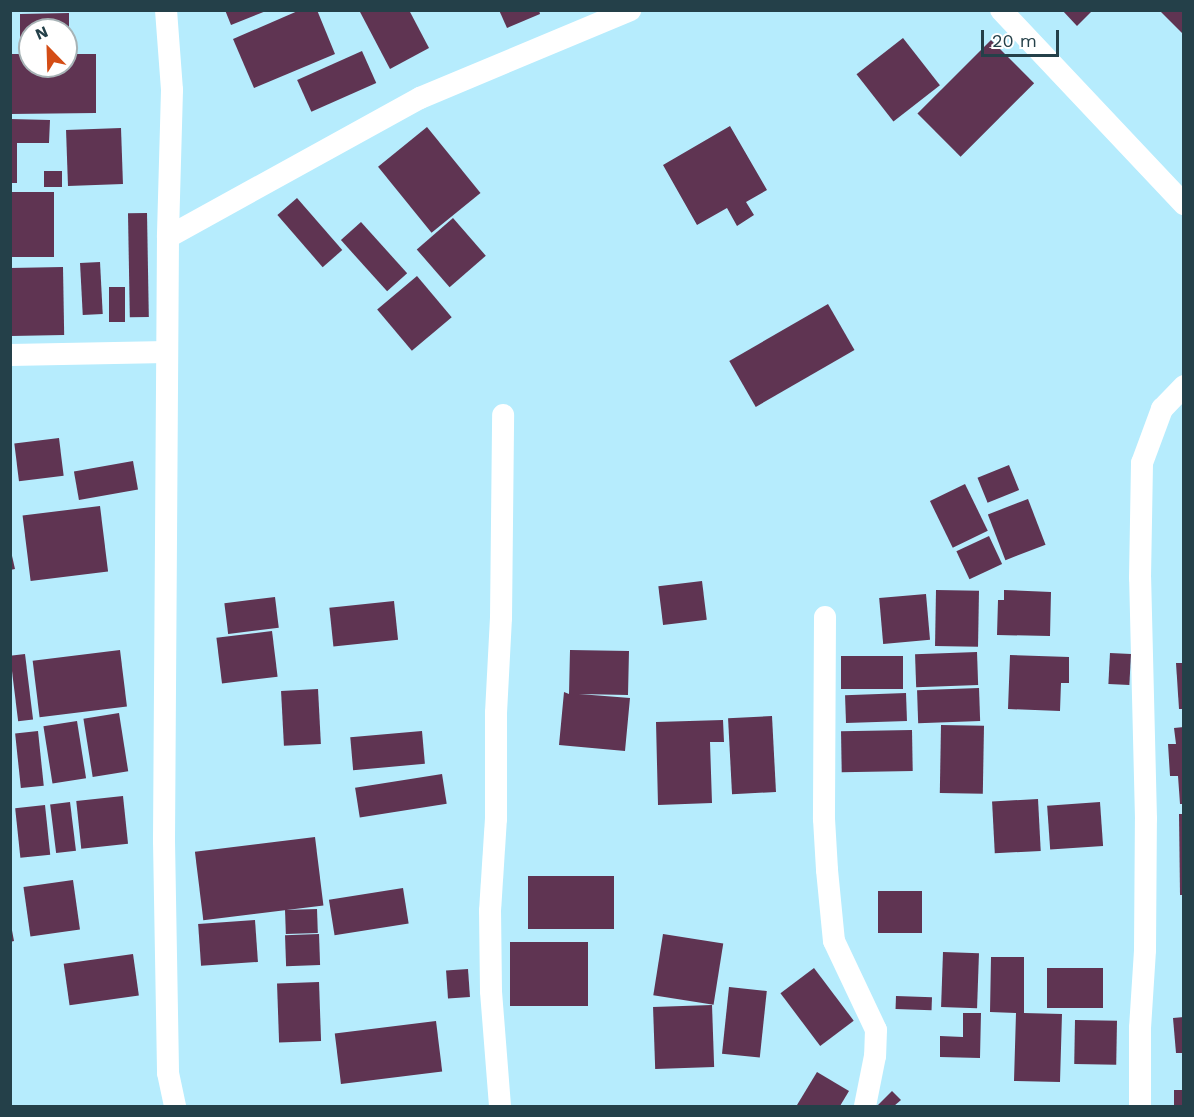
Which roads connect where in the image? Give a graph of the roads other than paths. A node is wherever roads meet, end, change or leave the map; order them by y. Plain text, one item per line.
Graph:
1 (166, 10) edge
2 (630, 10) edge
3 (1001, 10) edge
4 (1184, 204) edge
5 (168, 237) junction
6 (167, 352) junction
7 (10, 355) edge
8 (1184, 386) edge
9 (503, 415) dead end
10 (825, 617) dead end
11 (175, 1107) edge
12 (500, 1107) edge
13 (865, 1107) edge
14 (1140, 1107) edge

1 - 5 street
2 - 5 street
3 - 4 street
5 - 6 street
6 - 7 street
6 - 11 street
8 - 14 street
9 - 12 street
10 - 13 street

